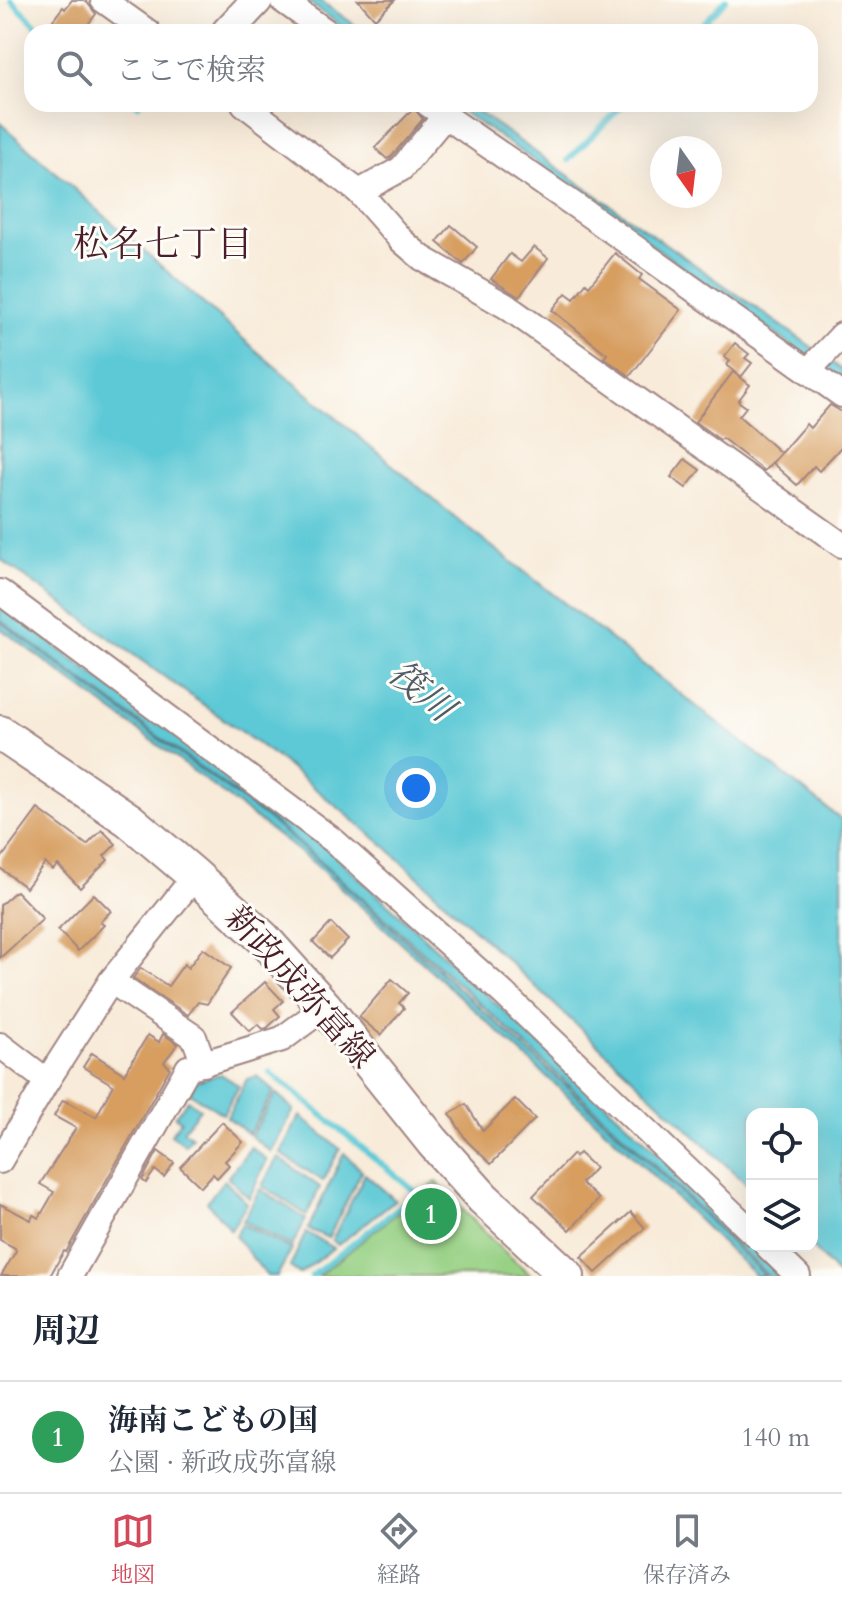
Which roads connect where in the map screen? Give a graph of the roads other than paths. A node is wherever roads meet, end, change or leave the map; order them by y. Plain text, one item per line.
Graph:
1 (103, 0) edge
2 (257, 0) edge
3 (282, 0) edge
4 (137, 24) edge
5 (234, 24) edge
6 (316, 24) edge
7 (254, 112) edge
8 (436, 112) edge
9 (440, 112) edge
10 (359, 192) junction
11 (842, 335) edge
12 (814, 364) junction
13 (842, 395) edge
14 (842, 545) edge
15 (0, 592) edge
16 (0, 733) edge
17 (195, 876) junction
18 (111, 981) junction
19 (325, 1007) junction
20 (0, 1045) edge
21 (204, 1064) junction
22 (47, 1081) junction
23 (0, 1161) edge
24 (746, 1226) edge
25 (773, 1252) edge
26 (70, 1276) edge
27 (567, 1276) edge
28 (798, 1276) edge

1 - 4 street
2 - 5 street
3 - 6 street
7 - 10 street
8 - 10 street
9 - 12 street
10 - 14 street
11 - 12 street
12 - 13 street
15 - 24 street
16 - 17 main road, 新政成弥富線
17 - 18 street
17 - 19 main road, 新政成弥富線
18 - 21 street
18 - 22 street
19 - 21 street
19 - 27 main road, 新政成弥富線
20 - 22 street
21 - 26 street
22 - 23 street
25 - 28 street

